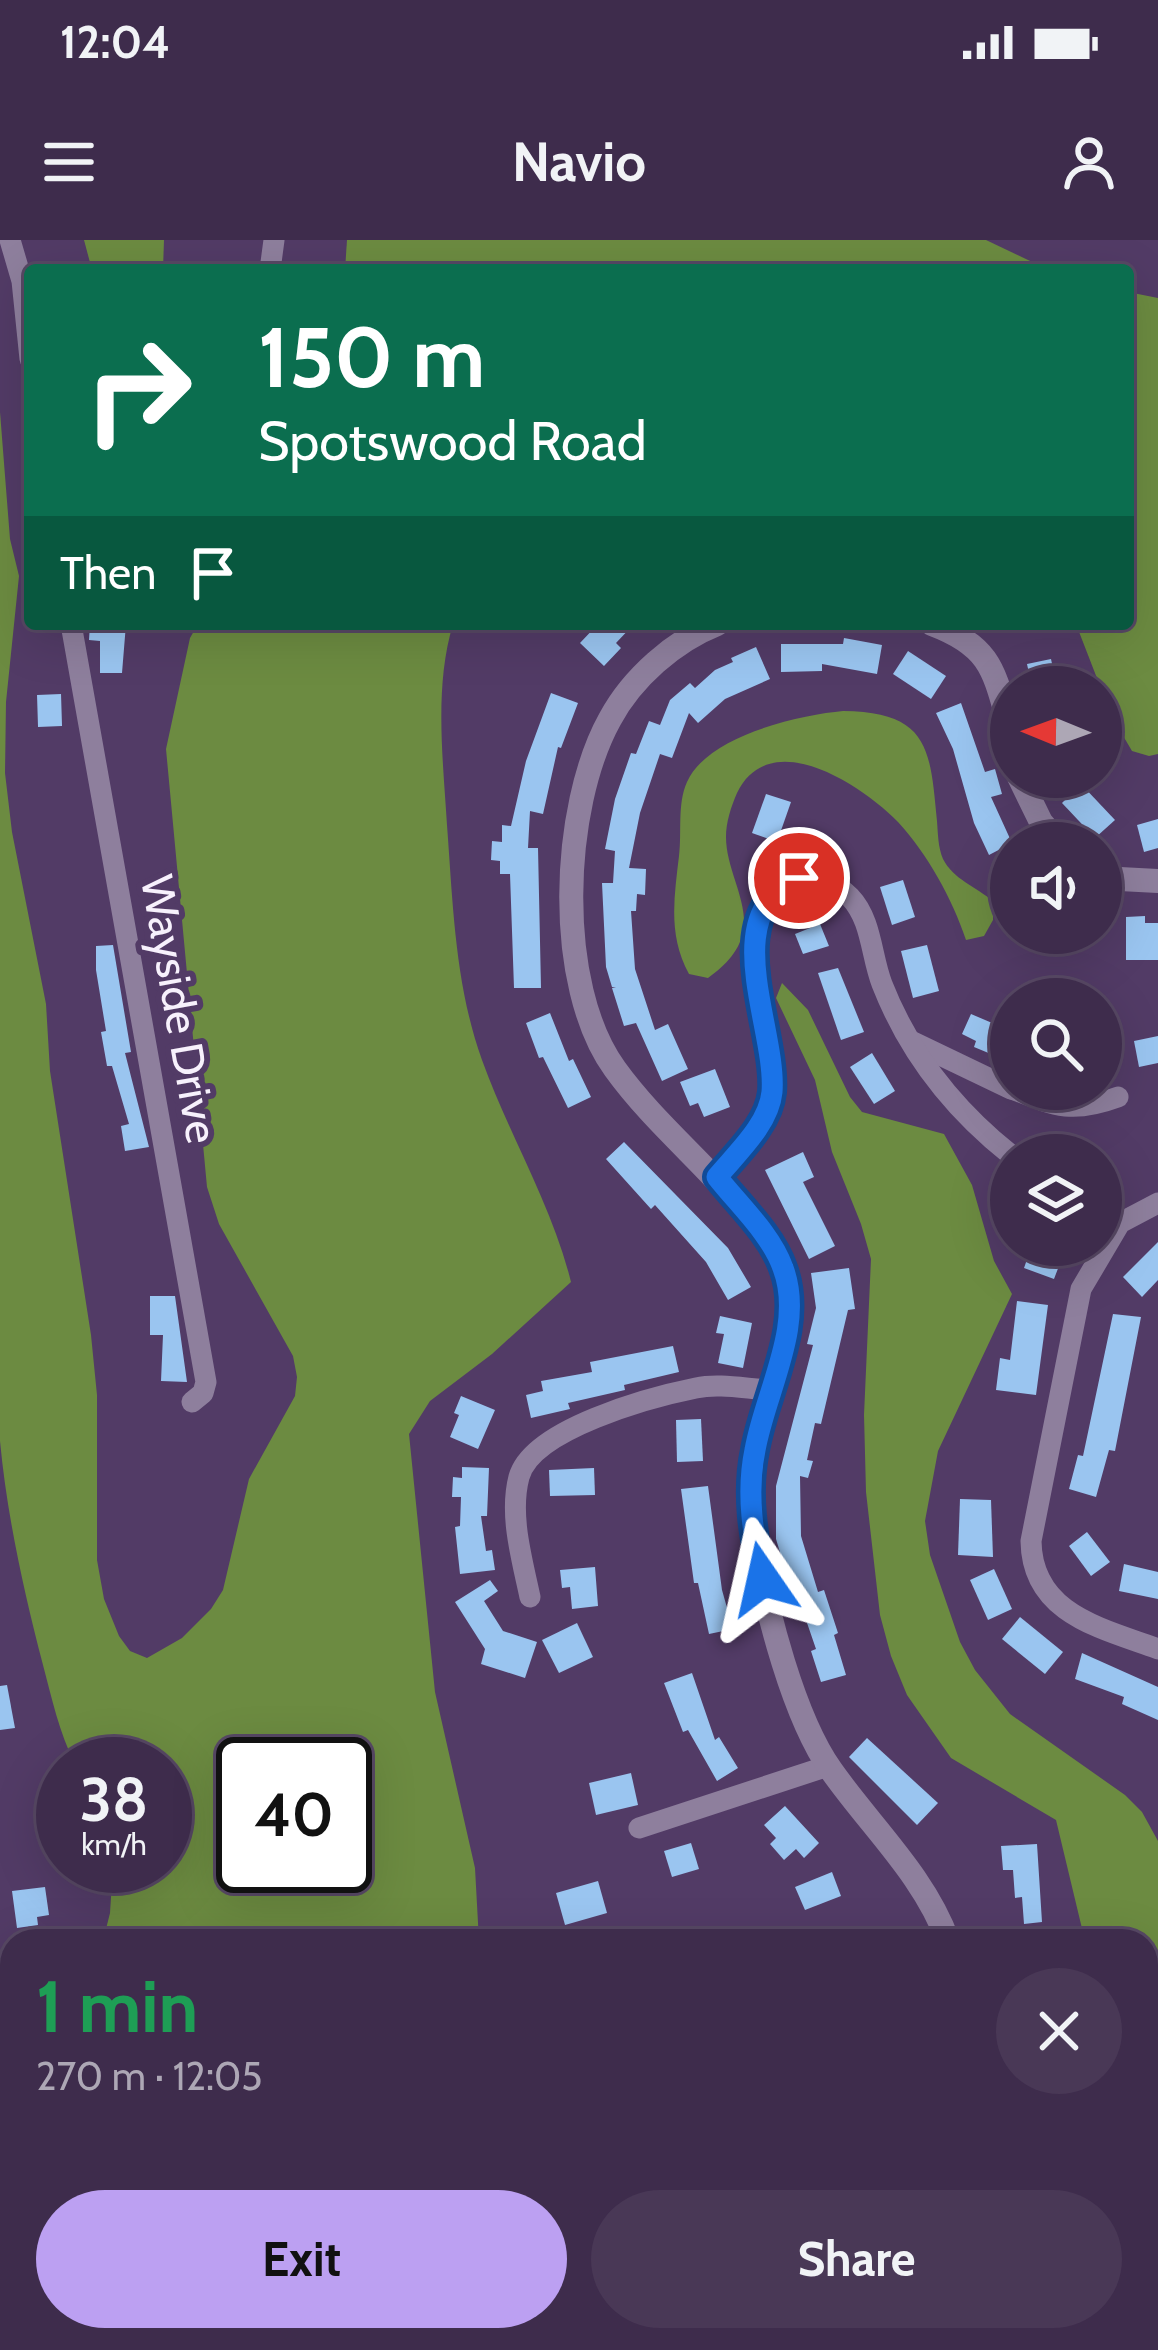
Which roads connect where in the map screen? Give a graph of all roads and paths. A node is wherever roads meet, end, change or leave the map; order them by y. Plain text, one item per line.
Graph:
1 (10, 240) edge
2 (24, 300) edge
3 (72, 630) edge
4 (707, 630) edge
5 (948, 630) edge
6 (990, 668) edge
7 (1122, 879) edge
8 (1158, 881) edge
9 (910, 1042) junction
10 (990, 1079) edge
11 (990, 1136) edge
12 (717, 1177) junction
13 (1158, 1203) edge
14 (1122, 1214) edge
15 (1090, 1266) edge
16 (771, 1390) junction
17 (192, 1402) dead end
18 (530, 1597) dead end
19 (1158, 1649) edge
20 (828, 1766) junction
21 (639, 1828) dead end
22 (943, 1929) edge

1 - 2 street
3 - 17 street, Wayside Drive
4 - 12 street
5 - 6 street
7 - 8 street
9 - 10 street
9 - 11 street
9 - 12 street
12 - 16 street
13 - 14 street
15 - 19 street
16 - 18 street
16 - 20 street
20 - 21 street
20 - 22 street

